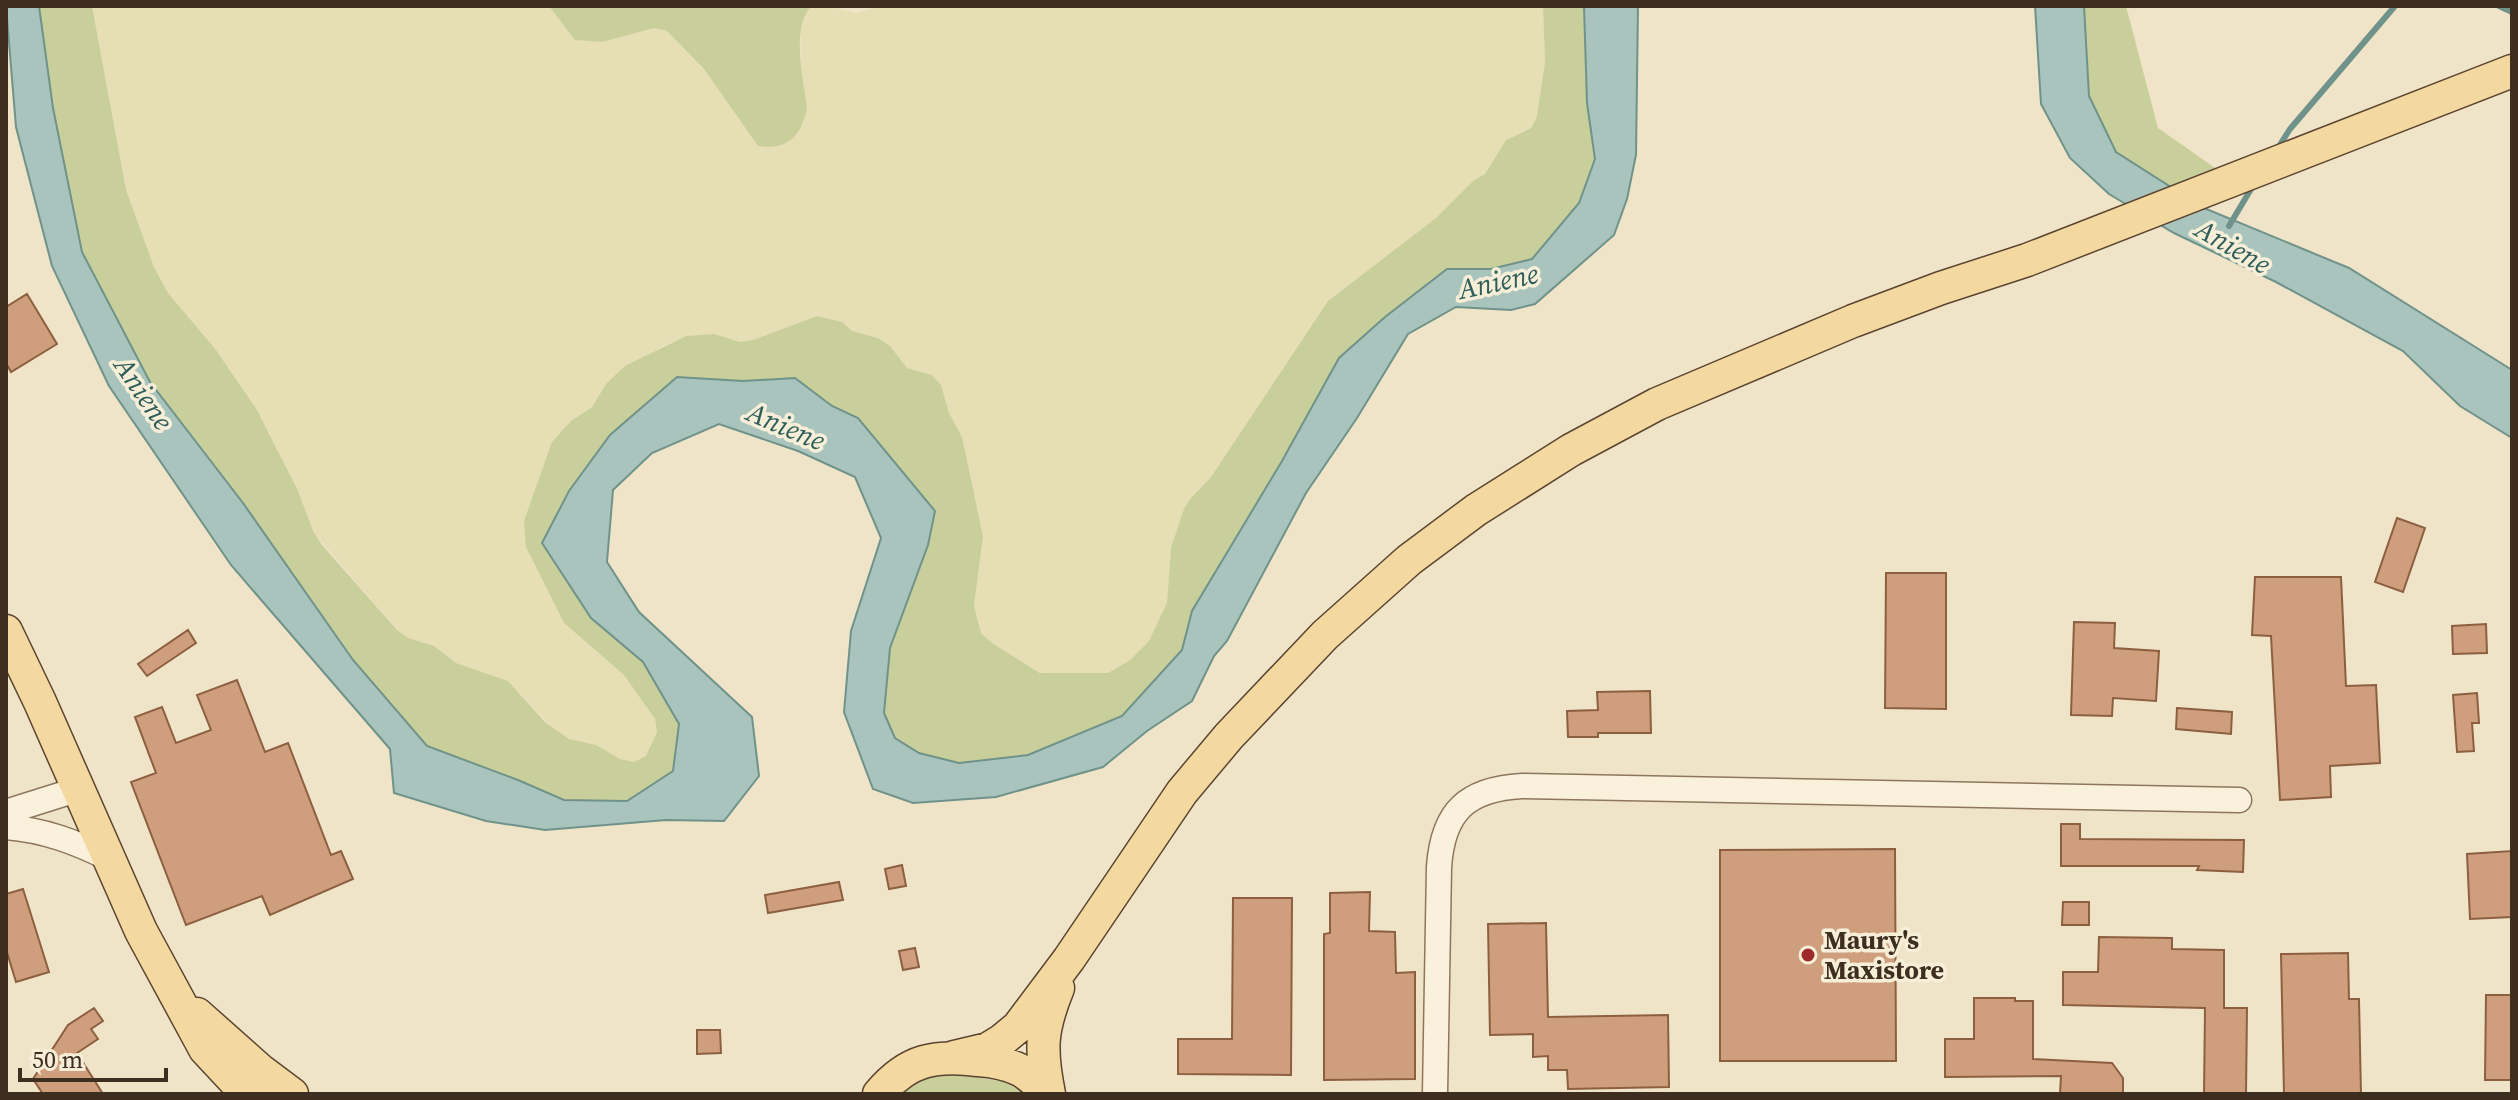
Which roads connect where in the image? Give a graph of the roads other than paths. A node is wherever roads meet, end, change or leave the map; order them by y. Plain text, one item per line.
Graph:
1 (2512, 71) edge
2 (6, 631) edge
3 (79, 789) junction
4 (2239, 800) dead end
5 (6, 812) edge
6 (6, 827) edge
7 (110, 859) junction
8 (1069, 959) junction
9 (179, 999) junction
10 (954, 1057) junction
11 (247, 1094) edge
12 (292, 1094) edge
13 (879, 1094) edge
14 (1049, 1094) edge
15 (1435, 1094) edge

1 - 8 main road
2 - 3 main road
3 - 5 street
3 - 7 main road
4 - 15 street
6 - 7 street
7 - 9 main road
8 - 10 main road
8 - 14 main road
9 - 11 main road
9 - 12 main road
10 - 13 main road
10 - 14 main road

